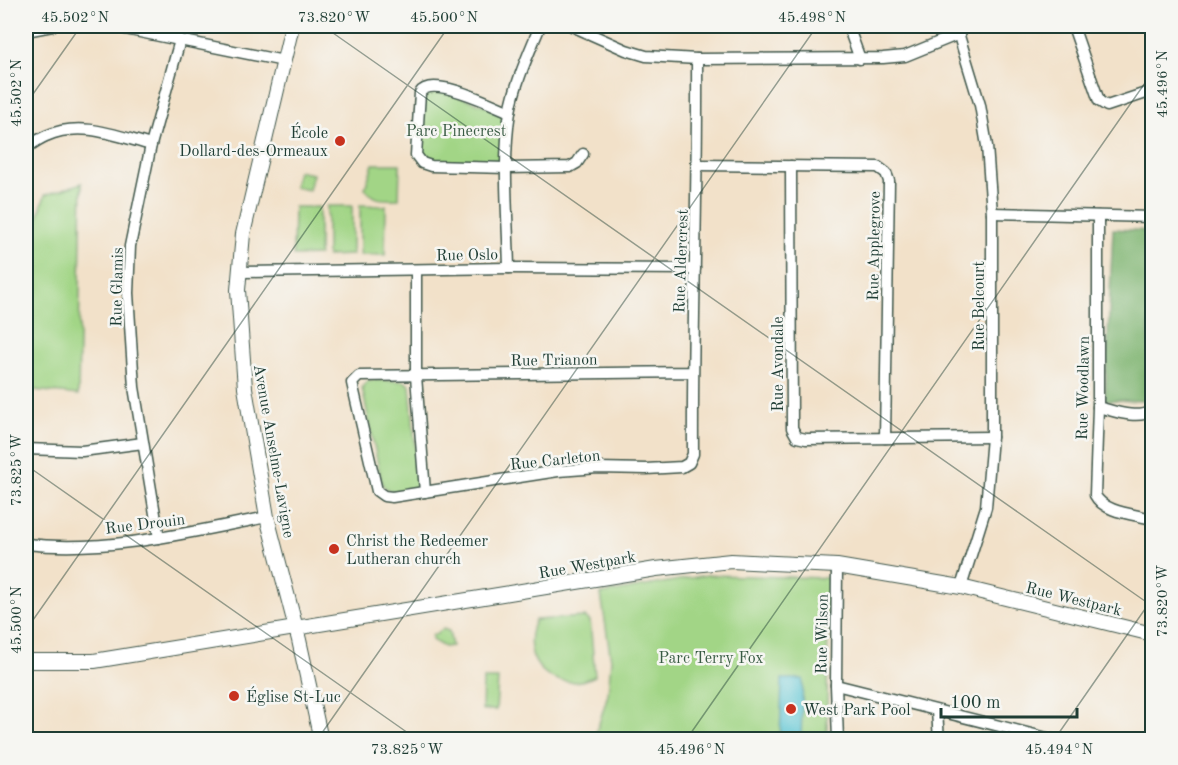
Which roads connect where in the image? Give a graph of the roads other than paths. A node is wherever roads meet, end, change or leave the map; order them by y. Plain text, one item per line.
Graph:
1 (52, 26) edge
2 (110, 26) edge
3 (292, 26) edge
4 (540, 26) edge
5 (572, 26) edge
6 (848, 26) edge
7 (1073, 26) edge
8 (958, 30) edge
9 (26, 31) edge
10 (180, 40) junction
11 (697, 59) junction
12 (860, 59) junction
13 (284, 61) junction
14 (1152, 91) edge
15 (510, 112) junction
16 (151, 145) junction
17 (26, 148) edge
18 (583, 154) dead end
19 (698, 165) junction
20 (791, 166) junction
21 (507, 168) junction
22 (993, 213) junction
23 (1098, 216) junction
24 (1152, 217) edge
25 (509, 268) junction
26 (695, 269) junction
27 (416, 270) junction
28 (239, 272) junction
29 (692, 372) junction
30 (416, 376) junction
31 (1098, 407) junction
32 (1152, 411) edge
33 (992, 437) junction
34 (885, 438) junction
35 (143, 443) junction
36 (26, 449) edge
37 (689, 463) joint
38 (425, 492) junction
39 (267, 517) junction
40 (1152, 519) edge
41 (159, 538) junction
42 (26, 544) edge
43 (837, 566) junction
44 (961, 587) junction
45 (296, 629) junction
46 (1152, 634) edge
47 (26, 661) edge
48 (836, 685) junction
49 (937, 711) junction
50 (321, 740) edge
51 (838, 740) edge
52 (939, 740) edge
53 (1055, 740) edge

1 - 9 street
2 - 10 street
3 - 13 street, Avenue Anselme-Lavigne
4 - 15 street
5 - 11 street
6 - 12 street
7 - 14 street
8 - 12 street
8 - 22 street, Rue Belcourt
10 - 13 street
10 - 16 street, Rue Glamis
11 - 12 street
11 - 19 street, Rue Aldercrest
13 - 28 street, Avenue Anselme-Lavigne
15 - 21 street
15 - 21 street
16 - 17 street
16 - 35 street, Rue Glamis
18 - 21 street
19 - 20 street, Rue Applegrove
19 - 26 street, Rue Aldercrest
20 - 34 street, Rue Avondale
20 - 34 street, Rue Applegrove
21 - 25 street
22 - 23 street
22 - 33 street, Rue Belcourt
23 - 24 street
23 - 31 street, Rue Woodlawn
25 - 26 street, Rue Oslo
25 - 27 street, Rue Oslo
26 - 29 street, Rue Aldercrest
27 - 28 street, Rue Oslo
27 - 30 street
28 - 39 street, Avenue Anselme-Lavigne
29 - 30 street, Rue Trianon
29 - 37 street, Rue Aldercrest
30 - 38 street
30 - 38 street, Rue Carleton
31 - 32 street
31 - 40 street, Rue Woodlawn
33 - 34 street, Rue Avondale
33 - 44 street, Rue Belcourt
35 - 36 street
35 - 41 street, Rue Glamis
37 - 38 street, Rue Carleton
39 - 41 street, Rue Drouin
39 - 45 street, Avenue Anselme-Lavigne
41 - 42 street, Rue Drouin
43 - 44 street, Rue Westpark
43 - 45 street, Rue Westpark
43 - 48 street, Rue Wilson
44 - 46 street, Rue Westpark
45 - 47 street, Rue Westpark
45 - 50 street, Avenue Anselme-Lavigne
48 - 49 street
48 - 51 street, Rue Wilson
49 - 52 street
49 - 53 street

